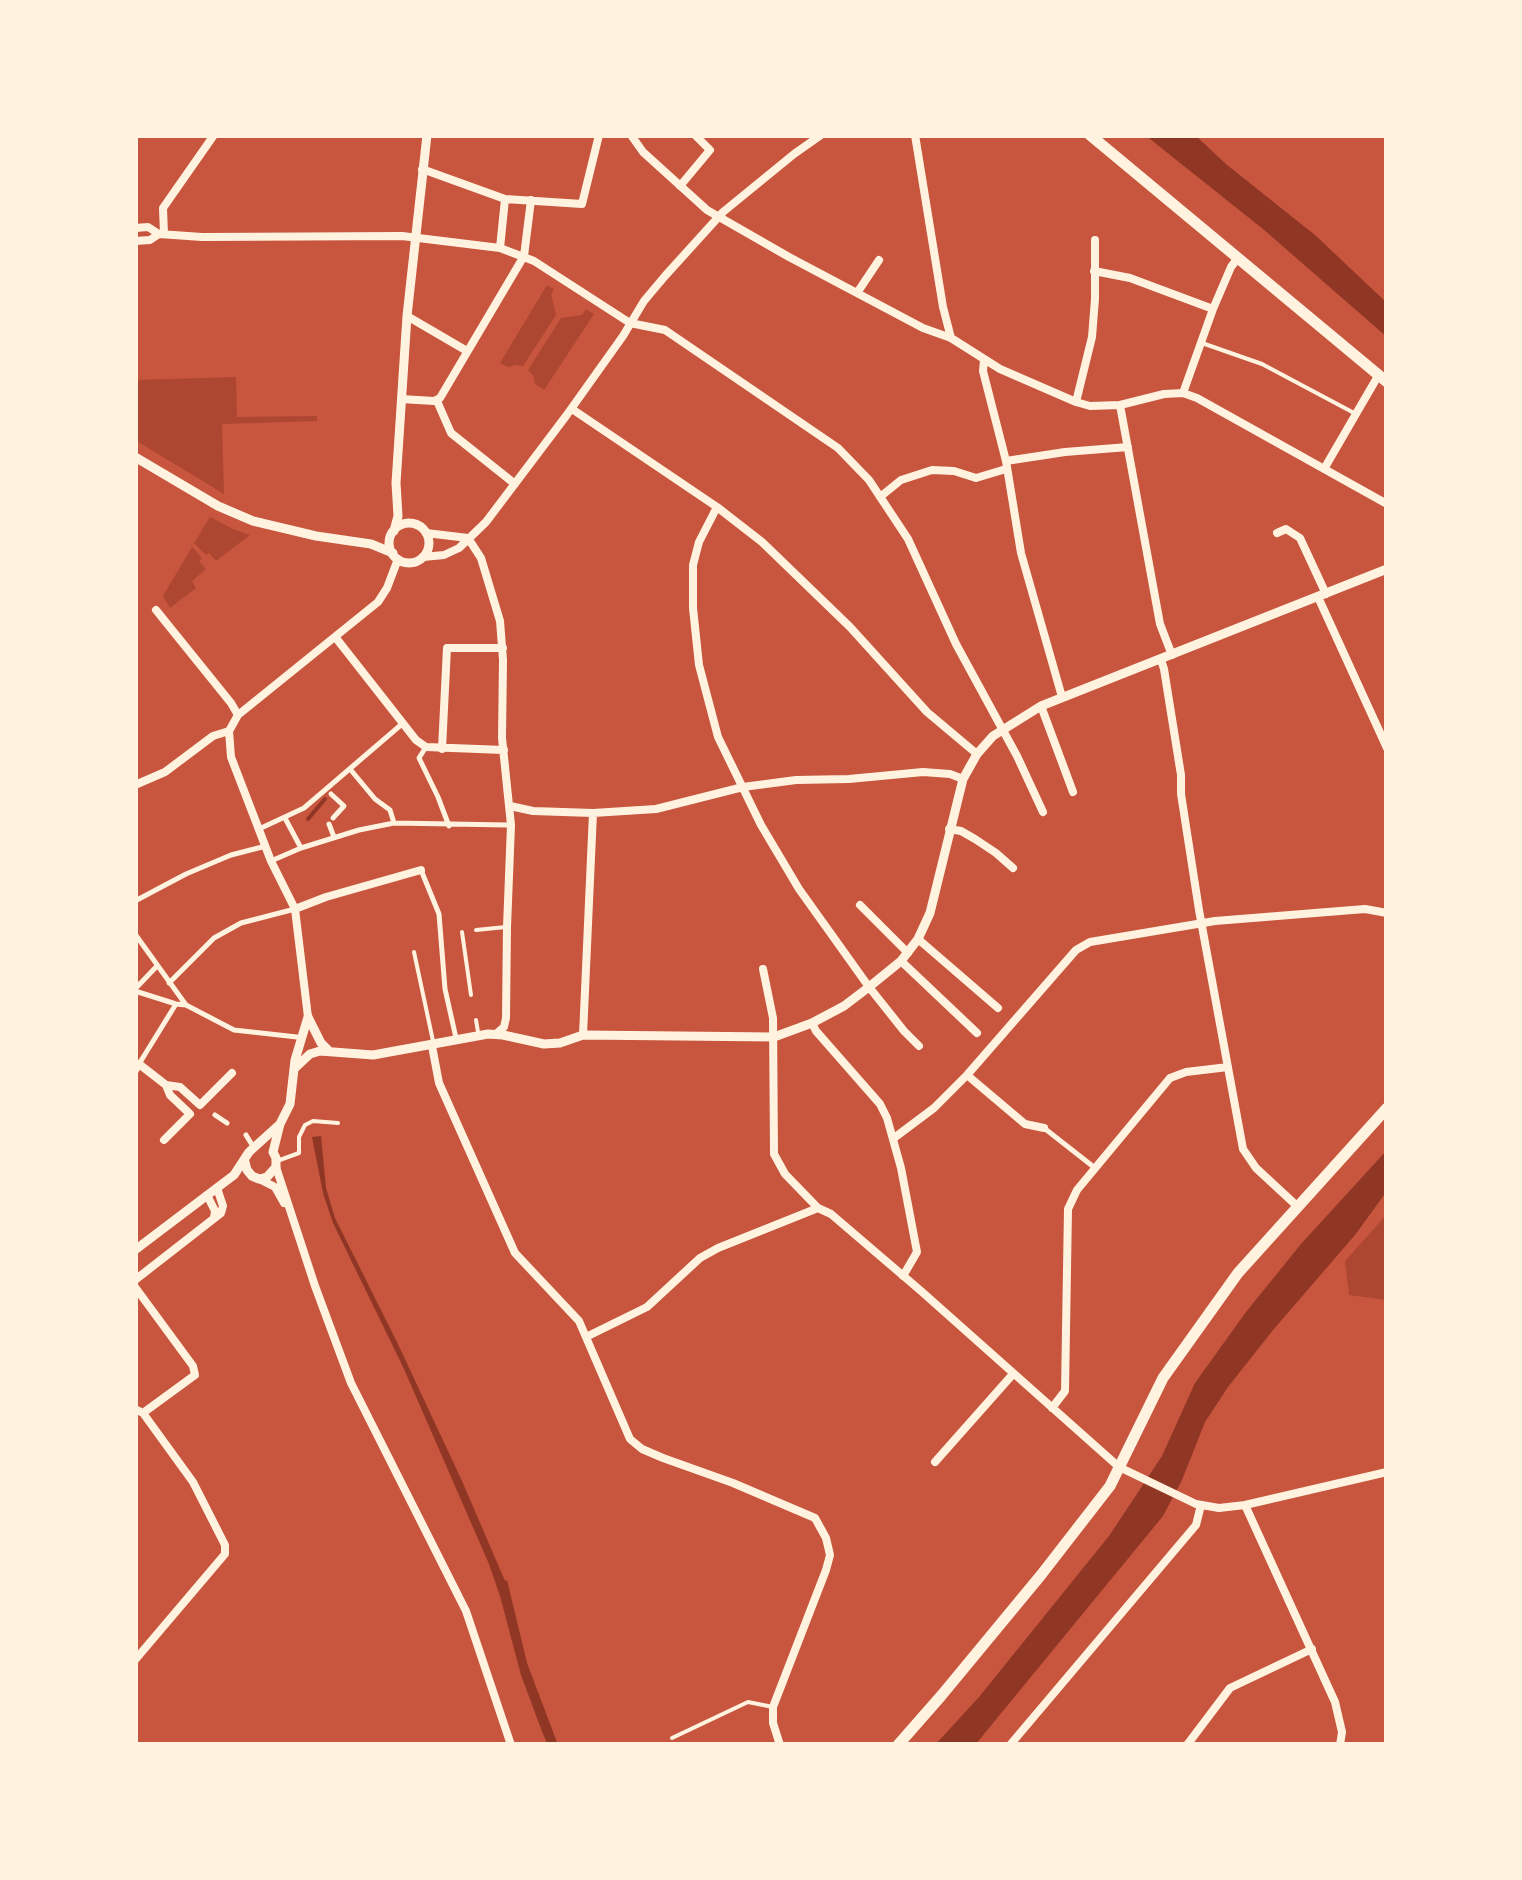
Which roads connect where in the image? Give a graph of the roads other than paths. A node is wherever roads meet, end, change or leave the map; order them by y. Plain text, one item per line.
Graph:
1 (214, 135) edge
2 (427, 135) edge
3 (599, 135) edge
4 (631, 135) edge
5 (696, 135) edge
6 (821, 135) edge
7 (914, 135) edge
8 (1090, 135) edge
9 (422, 169) junction
10 (680, 186) junction
11 (506, 199) junction
12 (531, 200) junction
13 (718, 216) junction
14 (135, 228) edge
15 (162, 234) junction
16 (415, 237) junction
17 (1095, 240) dead end
18 (135, 241) edge
19 (500, 248) junction
20 (524, 256) junction
21 (1237, 258) junction
22 (879, 260) dead end
23 (1094, 271) junction
24 (857, 293) junction
25 (1214, 309) junction
26 (408, 316) junction
27 (630, 323) junction
28 (951, 338) junction
29 (1202, 343) junction
30 (467, 351) junction
31 (984, 360) junction
32 (1383, 379) edge
33 (1183, 393) junction
34 (401, 399) junction
35 (437, 401) junction
36 (1076, 402) junction
37 (1120, 404) junction
38 (572, 408) junction
39 (1356, 414) junction
40 (1128, 446) junction
41 (135, 457) edge
42 (1006, 465) junction
43 (1324, 469) junction
44 (515, 484) junction
45 (880, 496) junction
46 (397, 498) junction
47 (1387, 504) edge
48 (717, 507) junction
49 (418, 525) junction
50 (393, 532) junction
51 (426, 533) junction
52 (1277, 534) dead end
53 (468, 538) junction
54 (371, 544) junction
55 (396, 556) junction
56 (423, 557) junction
57 (1387, 569) edge
58 (1322, 596) junction
59 (156, 610) dead end
60 (336, 638) junction
61 (503, 648) junction
62 (1172, 655) junction
63 (1160, 660) junction
64 (1062, 698) junction
65 (1041, 706) junction
66 (238, 716) junction
67 (402, 724) junction
68 (1002, 730) junction
69 (229, 731) junction
70 (426, 747) junction
71 (1387, 748) edge
72 (442, 749) junction
73 (504, 750) junction
74 (977, 754) junction
75 (350, 769) junction
76 (963, 779) junction
77 (135, 785) edge
78 (743, 787) junction
79 (1073, 792) dead end
80 (331, 794) dead end
81 (510, 806) junction
82 (1043, 812) dead end
83 (593, 813) junction
84 (286, 818) junction
85 (394, 824) junction
86 (507, 825) dead end
87 (448, 826) junction
88 (260, 829) junction
89 (949, 829) junction
90 (334, 837) junction
91 (266, 846) junction
92 (301, 848) junction
93 (271, 861) junction
94 (1013, 868) dead end
95 (420, 870) joint
96 (135, 900) edge
97 (860, 905) dead end
98 (294, 909) junction
99 (1387, 913) edge
100 (1202, 924) junction
101 (506, 927) junction
102 (476, 930) dead end
103 (462, 932) dead end
104 (135, 934) edge
105 (918, 939) junction
106 (414, 952) dead end
107 (904, 957) junction
108 (158, 966) junction
109 (763, 969) dead end
110 (169, 983) junction
111 (869, 987) junction
112 (135, 990) edge
113 (471, 996) dead end
114 (176, 1004) junction
115 (186, 1005) junction
116 (998, 1008) dead end
117 (308, 1017) junction
118 (476, 1020) dead end
119 (812, 1022) junction
120 (978, 1033) dead end
121 (496, 1034) junction
122 (583, 1035) junction
123 (478, 1036) junction
124 (774, 1037) junction
125 (295, 1040) junction
126 (456, 1041) junction
127 (433, 1046) junction
128 (919, 1046) dead end
129 (329, 1051) junction
130 (137, 1067) edge
131 (1228, 1067) junction
132 (295, 1068) junction
133 (232, 1073) dead end
134 (967, 1075) junction
135 (166, 1085) junction
136 (1387, 1108) edge
137 (215, 1115) dead end
138 (227, 1123) dead end
139 (338, 1123) dead end
140 (280, 1124) junction
141 (1044, 1128) joint
142 (246, 1135) dead end
143 (894, 1138) junction
144 (164, 1140) dead end
145 (254, 1148) junction
146 (275, 1160) junction
147 (244, 1162) junction
148 (1095, 1168) junction
149 (234, 1175) junction
150 (256, 1177) junction
151 (217, 1188) junction
152 (207, 1196) junction
153 (1297, 1206) junction
154 (818, 1208) junction
155 (218, 1215) junction
156 (300, 1239) junction
157 (135, 1250) edge
158 (903, 1276) junction
159 (135, 1283) edge
160 (586, 1337) junction
161 (1013, 1374) junction
162 (1052, 1408) junction
163 (139, 1411) edge
164 (935, 1462) dead end
165 (1118, 1467) junction
166 (1387, 1472) edge
167 (1245, 1504) junction
168 (1201, 1506) junction
169 (1312, 1649) junction
170 (135, 1660) edge
171 (773, 1708) junction
172 (672, 1738) dead end
173 (510, 1745) edge
174 (780, 1745) edge
175 (898, 1745) edge
176 (1010, 1745) edge
177 (1187, 1745) edge
178 (1340, 1745) edge

1 - 15 street
2 - 9 street
3 - 12 street
4 - 10 street
5 - 10 street
6 - 13 street
7 - 28 street
8 - 21 main road
9 - 11 street
9 - 16 street
10 - 13 street
11 - 12 street
11 - 19 street
12 - 20 street
13 - 24 street
13 - 27 street
14 - 15 street
15 - 16 street
15 - 18 street
16 - 19 street
16 - 26 street
17 - 23 street
19 - 20 street
20 - 27 street
20 - 30 street
21 - 25 street
21 - 32 main road
22 - 24 street
23 - 25 street
23 - 36 street
24 - 28 street
25 - 29 street
26 - 30 street
26 - 34 street
27 - 38 street
27 - 45 street
28 - 31 street
29 - 33 street
29 - 39 lane
30 - 35 street
31 - 36 street
31 - 42 street
32 - 39 street
33 - 37 street
33 - 43 street
34 - 35 street
34 - 46 street
35 - 44 street
36 - 37 street
37 - 40 street
38 - 44 street
38 - 48 street
39 - 43 street
40 - 42 street
40 - 62 street
41 - 54 street
42 - 45 street
42 - 64 street
43 - 47 street
44 - 53 street
45 - 68 street
46 - 49 street
46 - 50 street
48 - 74 street
48 - 78 street
49 - 50 street
49 - 51 street
50 - 54 street
50 - 55 street
51 - 53 street
51 - 56 street
52 - 58 street
53 - 56 street
53 - 61 street
54 - 55 street
55 - 56 street
55 - 60 street
57 - 58 street
58 - 62 street
58 - 71 street
59 - 66 street
60 - 66 street
60 - 67 street
61 - 72 street
61 - 73 street
62 - 63 street
63 - 64 street
63 - 100 street
64 - 65 street
65 - 68 street
65 - 79 street
66 - 69 street
67 - 70 street
67 - 75 street
68 - 74 street
68 - 82 street
69 - 77 street
69 - 88 street
70 - 72 street
70 - 87 street
72 - 73 street
73 - 81 street
74 - 76 street
75 - 84 street
75 - 85 street
76 - 78 street
76 - 89 street
78 - 83 street
78 - 111 street
80 - 90 street
81 - 83 street
81 - 101 street
83 - 122 street
84 - 88 street
84 - 92 street
85 - 87 street
85 - 90 street
86 - 87 street
88 - 91 street
89 - 94 street
89 - 105 street
90 - 92 street
91 - 93 street
91 - 96 street
92 - 93 street
93 - 98 street
95 - 98 street
95 - 126 street
97 - 107 street
98 - 110 street
98 - 117 street
99 - 100 street
100 - 131 street
100 - 134 street
101 - 102 lane
101 - 121 street
103 - 113 lane
104 - 108 street
105 - 107 street
105 - 116 street
106 - 127 lane
107 - 111 street
107 - 120 street
108 - 110 street
108 - 112 street
109 - 124 street
110 - 115 street
111 - 119 street
111 - 128 street
112 - 114 street
114 - 115 street
114 - 130 street
115 - 125 street
117 - 125 street
117 - 129 street
118 - 123 lane
119 - 124 street
119 - 143 street
121 - 122 street
121 - 123 street
122 - 124 street
123 - 126 street
124 - 154 street
125 - 132 street
126 - 127 street
127 - 129 street
127 - 160 street
129 - 132 street
130 - 135 street
131 - 148 street
131 - 153 street
132 - 140 street
133 - 135 street
134 - 141 street
134 - 143 street
135 - 144 street
136 - 153 main road
137 - 138 street
139 - 146 lane
140 - 145 street
140 - 146 street
141 - 148 street
142 - 145 street
143 - 158 street
145 - 146 street
145 - 147 street
146 - 150 street
146 - 156 street
147 - 149 street
147 - 150 street
148 - 162 street
149 - 150 street
149 - 151 street
150 - 156 street
151 - 152 street
151 - 155 street
152 - 155 street
152 - 157 street
153 - 165 main road
154 - 158 street
154 - 160 street
155 - 159 street
156 - 173 street
158 - 161 street
159 - 163 street
160 - 171 street
161 - 162 street
161 - 164 street
162 - 165 street
163 - 170 street
165 - 168 street
165 - 175 main road
166 - 167 street
167 - 168 street
167 - 169 street
168 - 176 street
169 - 177 street
169 - 178 street
171 - 172 lane
171 - 174 street

